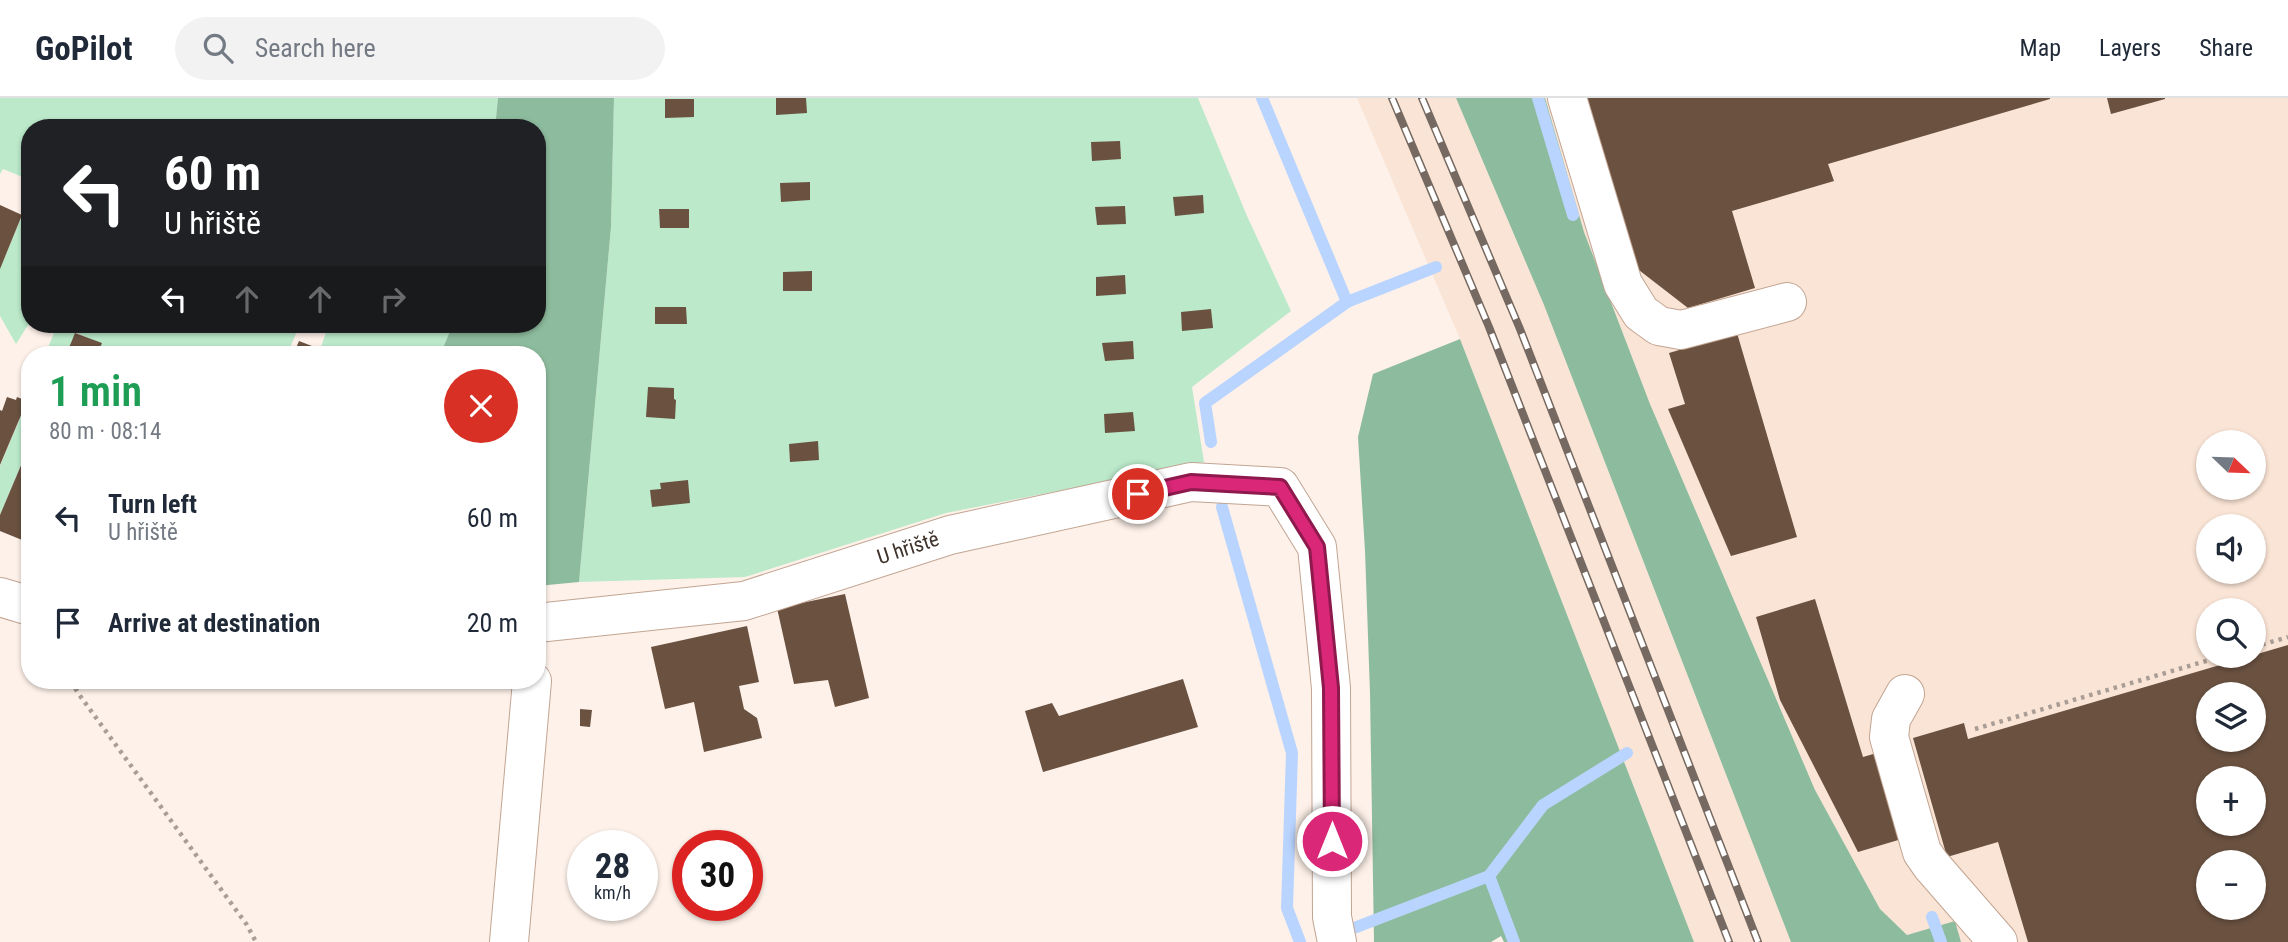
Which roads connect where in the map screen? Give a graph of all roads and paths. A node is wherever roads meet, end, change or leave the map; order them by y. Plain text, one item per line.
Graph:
1 (1567, 98) edge
2 (1787, 302) dead end
3 (0, 597) edge
4 (21, 603) edge
5 (546, 622) edge
6 (2288, 637) edge
7 (2266, 643) edge
8 (2196, 664) edge
9 (76, 689) edge
10 (531, 689) edge
11 (1905, 694) dead end
12 (1975, 729) dead end
13 (256, 942) edge
14 (509, 942) edge
15 (1337, 942) edge
16 (1998, 942) edge

1 - 2 street
3 - 4 street
5 - 15 street, U hřiště
6 - 7 path
8 - 12 path
9 - 13 path
10 - 14 street
11 - 16 street

